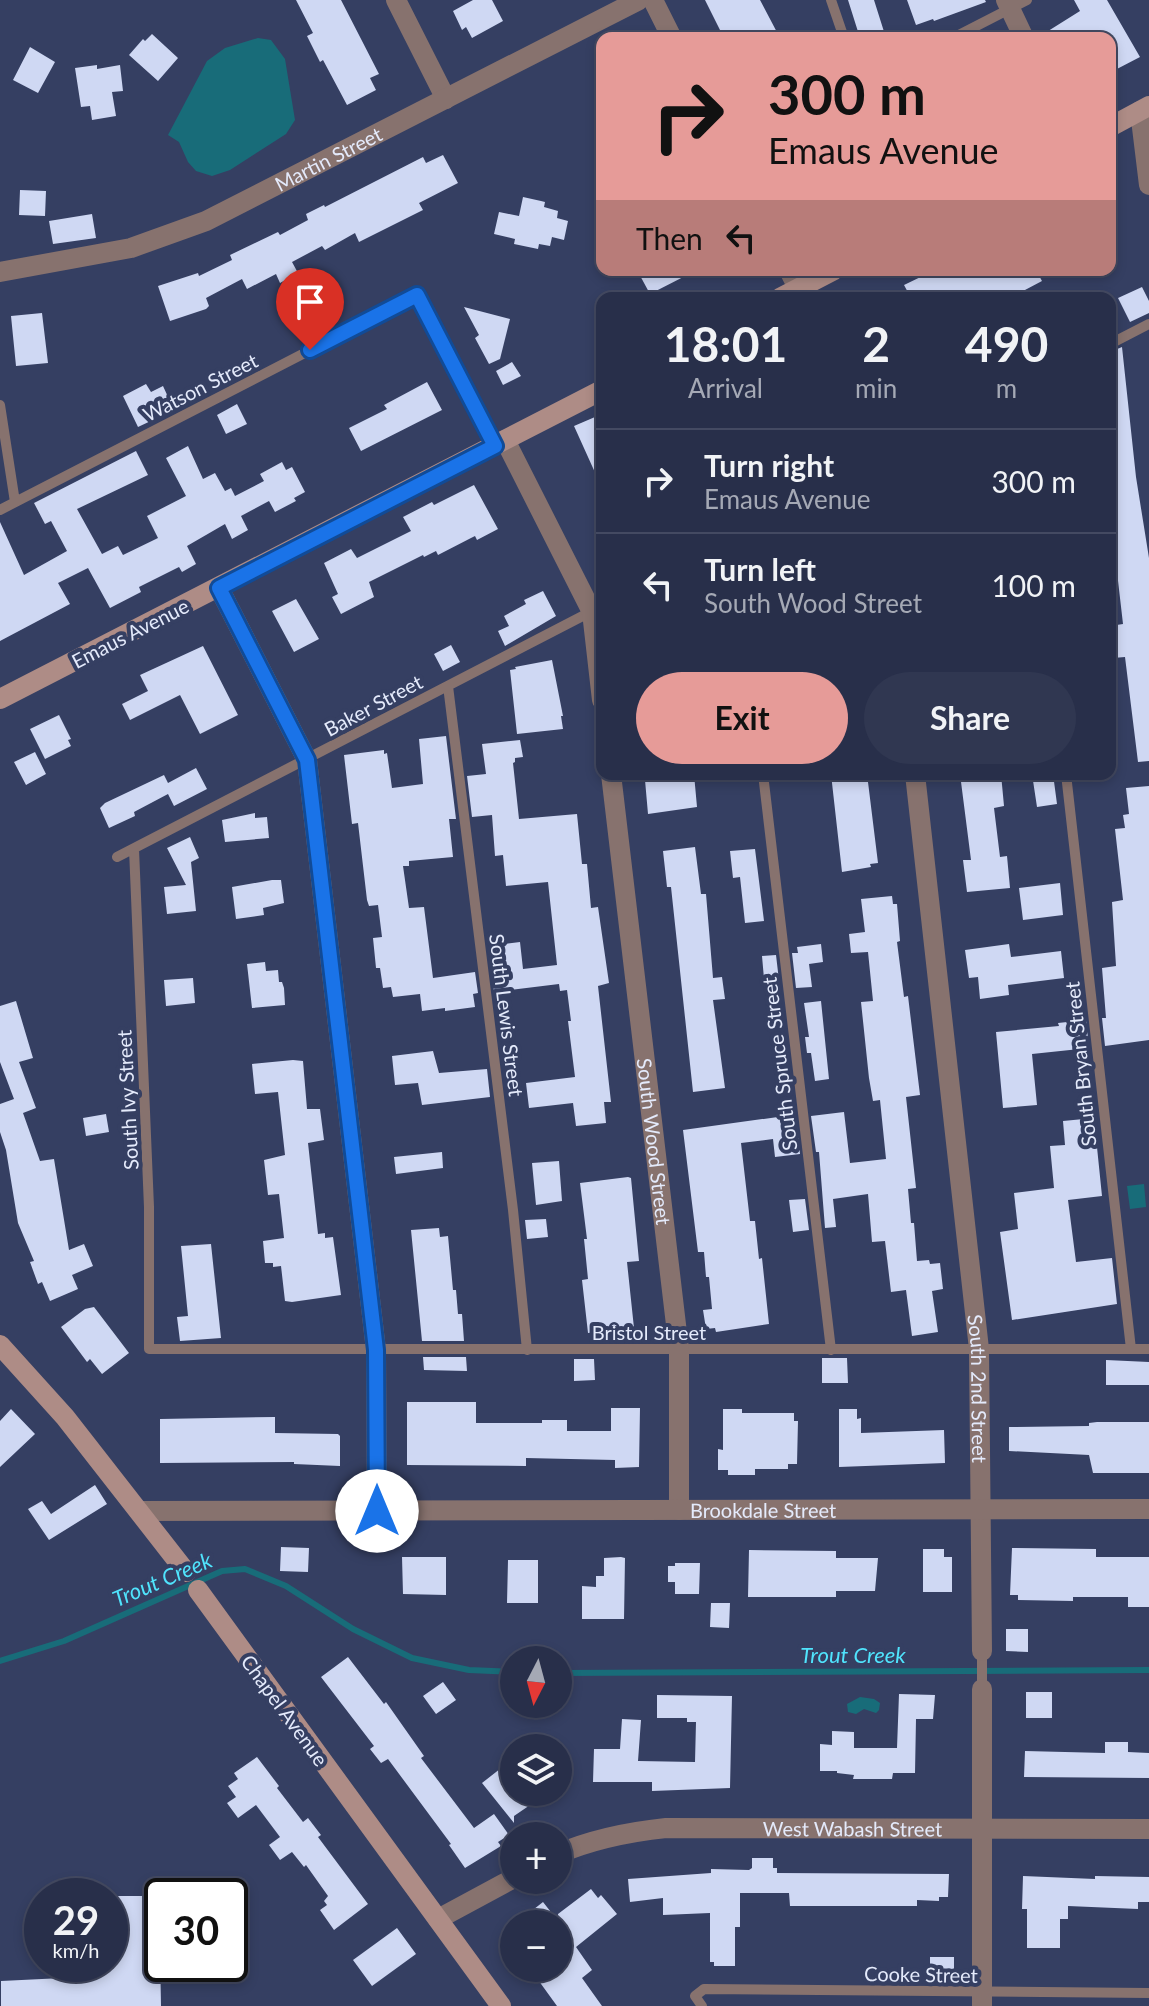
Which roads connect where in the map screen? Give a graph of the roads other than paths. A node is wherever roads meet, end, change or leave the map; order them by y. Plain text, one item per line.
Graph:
1 (396, 0) edge
2 (639, 0) edge
3 (653, 0) edge
4 (831, 0) edge
5 (1014, 3) edge
6 (669, 32) edge
7 (842, 32) edge
8 (963, 32) edge
9 (1022, 32) edge
10 (446, 99) junction
11 (1144, 109) edge
12 (1116, 124) edge
13 (1149, 185) edge
14 (0, 272) edge
15 (821, 276) edge
16 (792, 289) edge
17 (1149, 324) edge
18 (1116, 341) edge
19 (596, 393) edge
20 (0, 405) edge
21 (500, 443) junction
22 (15, 502) junction
23 (0, 510) edge
24 (219, 588) junction
25 (596, 607) edge
26 (596, 610) edge
27 (448, 686) junction
28 (0, 699) edge
29 (307, 760) junction
30 (612, 780) edge
31 (764, 780) edge
32 (916, 780) edge
33 (1067, 780) edge
34 (134, 849) junction
35 (117, 857) dead end
36 (0, 1333) edge
37 (0, 1345) edge
38 (149, 1349) joint
39 (979, 1349) junction
40 (1131, 1349) junction
41 (1149, 1349) edge
42 (376, 1350) junction
43 (527, 1350) junction
44 (679, 1350) junction
45 (831, 1350) junction
46 (65, 1417) junction
47 (980, 1509) junction
48 (1149, 1509) edge
49 (679, 1510) junction
50 (139, 1511) junction
51 (377, 1511) junction
52 (982, 1651) joint
53 (982, 1689) joint
54 (981, 1829) junction
55 (1149, 1829) edge
56 (572, 1848) edge
57 (500, 1886) edge
58 (438, 1919) junction
59 (1149, 1993) edge
60 (982, 2000) edge
61 (501, 2006) edge
62 (702, 2006) edge

1 - 10 street
2 - 10 street, Martin Street
3 - 6 street
4 - 7 lane
5 - 8 lane
5 - 9 street
10 - 14 street, Martin Street
11 - 12 street
11 - 13 street
15 - 16 street
17 - 18 lane
19 - 21 street, Emaus Avenue
20 - 22 lane
21 - 22 lane, Watson Street
21 - 24 street, Emaus Avenue
21 - 25 street
22 - 23 lane, Watson Street
24 - 28 street, Emaus Avenue
24 - 29 street
26 - 27 lane, Baker Street
27 - 29 lane, Baker Street
27 - 43 lane, South Lewis Street
29 - 34 lane, Baker Street
29 - 42 street
30 - 44 street, South Wood Street
31 - 45 lane, South Spruce Street
32 - 39 street, South 2nd Street
33 - 40 lane, South Bryan Street
34 - 35 lane, Baker Street
34 - 38 lane, South Ivy Street
36 - 46 street, Chapel Avenue
37 - 46 street, Chapel Avenue
38 - 42 lane, Bristol Street
39 - 40 lane, Bristol Street
39 - 45 lane, Bristol Street
39 - 47 street, South 2nd Street
40 - 41 lane, Bristol Street
42 - 43 lane, Bristol Street
42 - 51 street
43 - 44 lane, Bristol Street
44 - 45 lane, Bristol Street
44 - 49 street, South Wood Street
46 - 50 street, Chapel Avenue
47 - 48 street, Brookdale Street
47 - 49 street, Brookdale Street
47 - 52 street, South 2nd Street
49 - 51 street, Brookdale Street
50 - 51 street, Brookdale Street
50 - 58 street, Chapel Avenue
52 - 53 lane, South 2nd Street
53 - 54 street, South 2nd Street
54 - 55 street, West Wabash Street
54 - 56 street, West Wabash Street
54 - 60 street, South 2nd Street
57 - 58 street
58 - 61 street, Chapel Avenue
59 - 60 lane, Cooke Street
60 - 62 lane, Cooke Street

